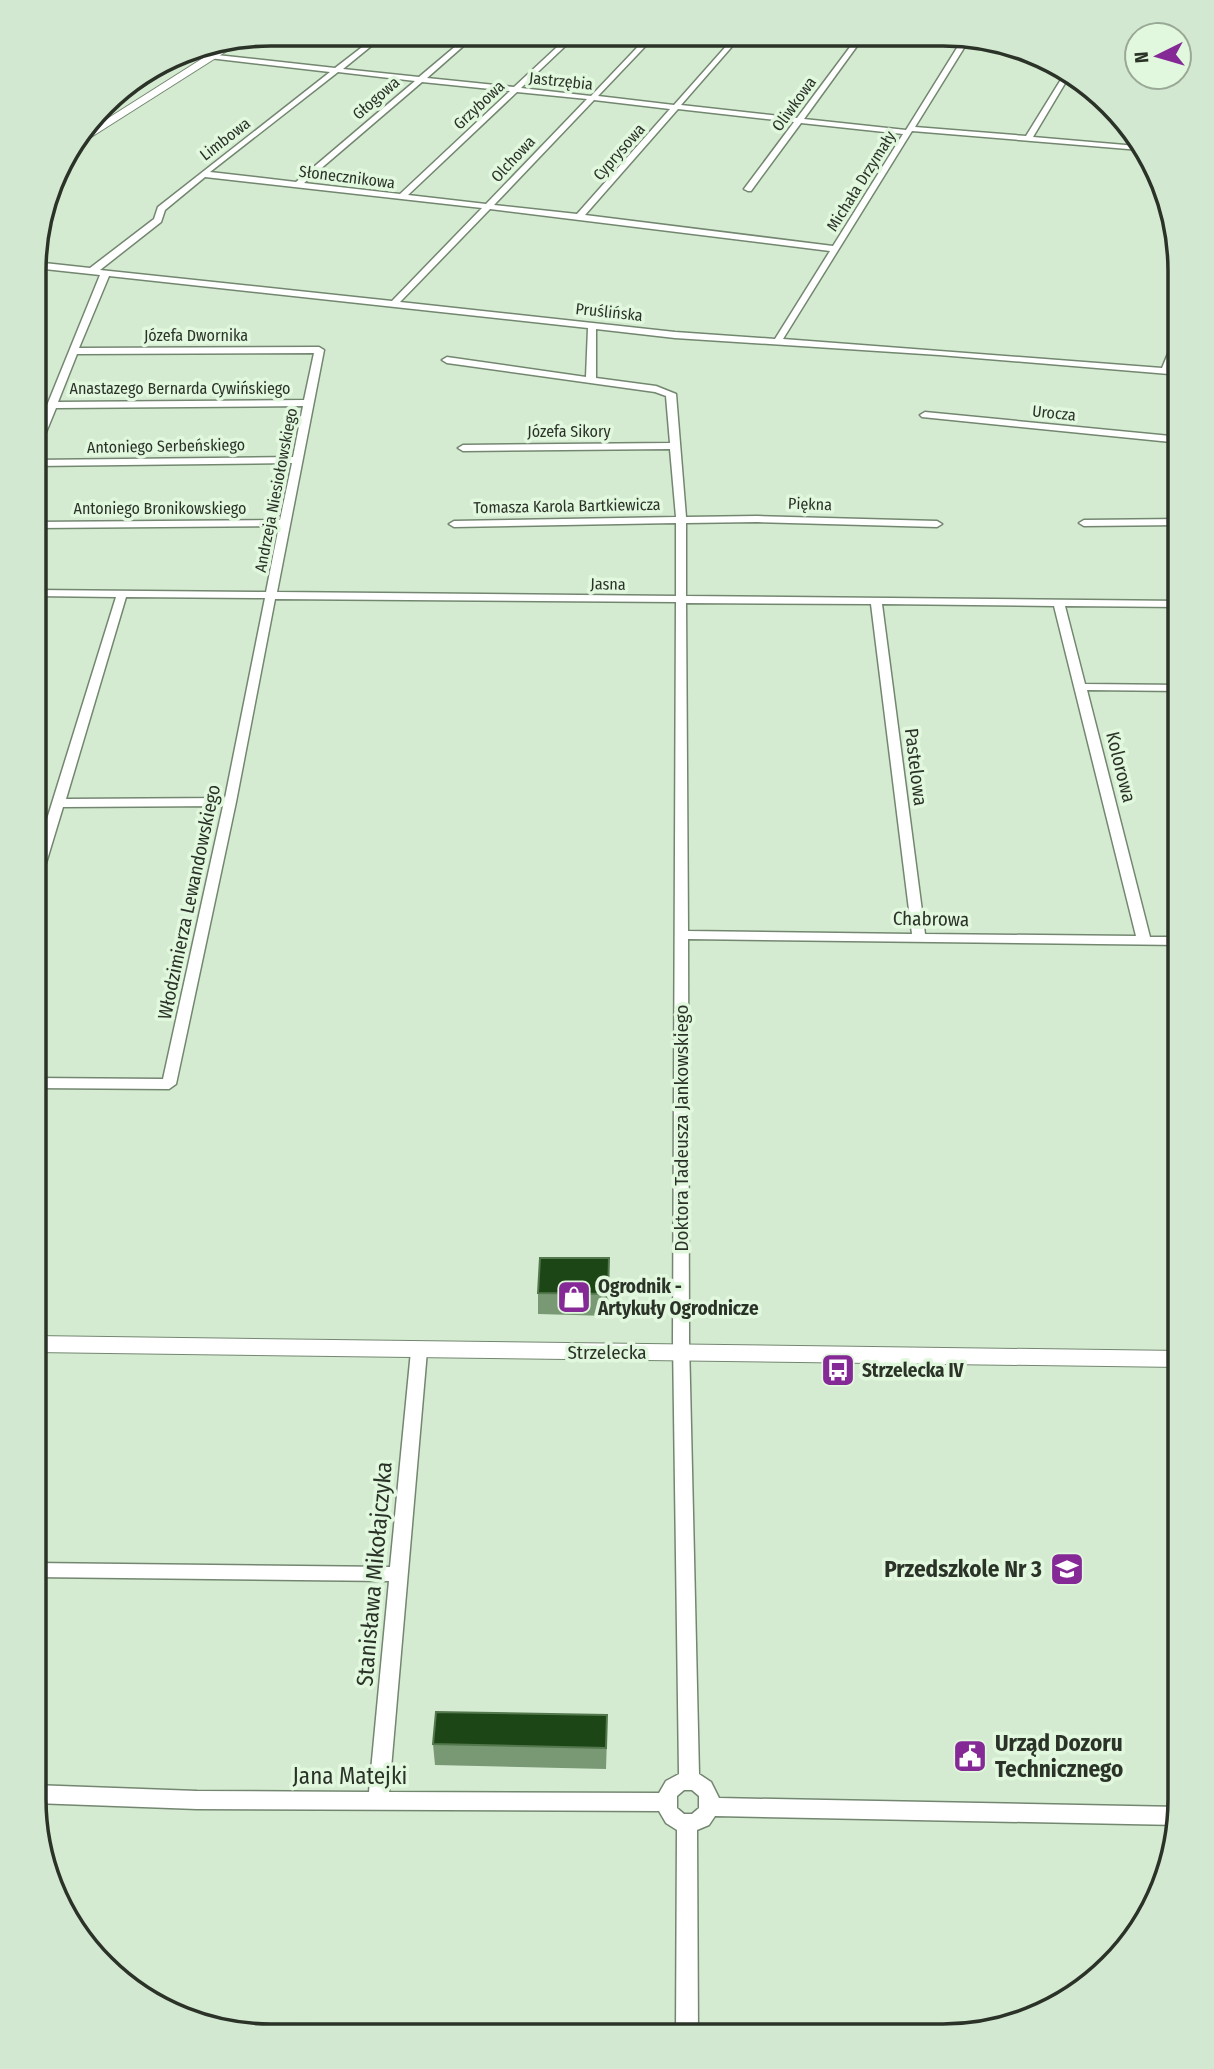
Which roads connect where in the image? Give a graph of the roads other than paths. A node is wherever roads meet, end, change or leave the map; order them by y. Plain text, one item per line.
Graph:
1 (368, 46) edge
2 (459, 46) edge
3 (562, 46) edge
4 (642, 46) edge
5 (730, 46) edge
6 (854, 46) edge
7 (962, 47) edge
8 (220, 51) edge
9 (203, 56) edge
10 (211, 57) junction
11 (335, 72) junction
12 (418, 80) junction
13 (1063, 81) edge
14 (515, 90) junction
15 (590, 98) junction
16 (676, 108) junction
17 (800, 121) junction
18 (909, 131) junction
19 (93, 132) edge
20 (1028, 139) junction
21 (1131, 148) edge
22 (203, 174) junction
23 (297, 185) junction
24 (748, 189) dead end
25 (401, 197) junction
26 (487, 207) junction
27 (579, 217) junction
28 (835, 249) junction
29 (46, 266) edge
30 (91, 272) junction
31 (105, 274) junction
32 (394, 304) junction
33 (592, 326) junction
34 (777, 342) junction
35 (319, 350) joint
36 (74, 351) junction
37 (447, 360) dead end
38 (1168, 364) edge
39 (1165, 371) junction
40 (1168, 371) edge
41 (591, 379) junction
42 (308, 403) junction
43 (52, 405) junction
44 (925, 415) dead end
45 (46, 420) edge
46 (1168, 439) edge
47 (675, 446) junction
48 (463, 448) dead end
49 (297, 460) junction
50 (46, 463) edge
51 (681, 520) junction
52 (1168, 522) edge
53 (285, 523) junction
54 (1084, 523) dead end
55 (454, 524) dead end
56 (937, 524) dead end
57 (46, 525) edge
58 (46, 593) edge
59 (122, 594) junction
60 (272, 595) junction
61 (681, 600) junction
62 (876, 601) junction
63 (1059, 603) junction
64 (1168, 604) edge
65 (1082, 687) junction
66 (1168, 688) edge
67 (230, 802) junction
68 (58, 803) junction
69 (46, 843) edge
70 (681, 935) junction
71 (919, 938) junction
72 (1144, 941) junction
73 (1168, 942) edge
74 (46, 1083) edge
75 (46, 1344) edge
76 (419, 1352) junction
77 (681, 1353) junction
78 (1168, 1359) edge
79 (46, 1570) edge
80 (399, 1574) junction
81 (689, 1782) junction
82 (46, 1794) edge
83 (379, 1801) junction
84 (666, 1802) junction
85 (710, 1807) junction
86 (1168, 1816) edge
87 (687, 1822) junction
88 (687, 2024) edge

1 - 11 street, Limbowa
2 - 12 street, Głogowa
3 - 14 street, Grzybowa
4 - 15 street, Olchowa
5 - 16 street, Cyprysowa
6 - 17 street, Oliwkowa
7 - 18 street, Michała Drzymały
8 - 10 street
9 - 10 street, Jastrzębia
10 - 11 street, Jastrzębia
10 - 19 street
11 - 12 street, Jastrzębia
11 - 22 street, Limbowa
12 - 14 street, Jastrzębia
12 - 23 street, Głogowa
13 - 20 street
14 - 15 street, Jastrzębia
14 - 25 street, Grzybowa
15 - 16 street, Jastrzębia
15 - 26 street, Olchowa
16 - 17 street, Jastrzębia
16 - 27 street, Cyprysowa
17 - 18 street, Jastrzębia
17 - 24 street, Oliwkowa
18 - 20 street, Jastrzębia
18 - 28 street, Michała Drzymały
20 - 21 street, Jastrzębia
22 - 23 street, Słonecznikowa
22 - 30 street, Limbowa
23 - 25 street, Słonecznikowa
25 - 26 street, Słonecznikowa
26 - 27 street
26 - 32 street, Olchowa
27 - 28 street
28 - 34 street, Michała Drzymały
29 - 30 street, Pruślińska
30 - 31 street, Pruślińska
31 - 32 street, Pruślińska
31 - 36 street
32 - 33 street, Pruślińska
33 - 34 street, Pruślińska
33 - 41 street
34 - 39 street, Pruślińska
35 - 36 street, Józefa Dwornika
35 - 42 street, Andrzeja Niesiołowskiego
36 - 43 street
37 - 41 street
38 - 39 street
39 - 40 street, Pruślińska
41 - 47 street, Doktora Tadeusza Jankowskiego
42 - 43 street, Anastazego Bernarda Cywińskiego
42 - 49 street, Andrzeja Niesiołowskiego
43 - 45 street
44 - 46 street, Urocza
47 - 48 street, Józefa Sikory
47 - 51 street, Doktora Tadeusza Jankowskiego
49 - 50 street, Antoniego Serbeńskiego
49 - 53 street, Andrzeja Niesiołowskiego
51 - 55 street, Tomasza Karola Bartkiewicza
51 - 56 street, Piękna
51 - 61 street, Doktora Tadeusza Jankowskiego
52 - 54 street
53 - 57 street, Antoniego Bronikowskiego
53 - 60 street, Andrzeja Niesiołowskiego
58 - 59 street, Jasna
59 - 60 street, Jasna
59 - 68 street
60 - 61 street, Jasna
60 - 67 street, Włodzimierza Lewandowskiego
61 - 62 street, Jasna
61 - 70 street, Doktora Tadeusza Jankowskiego
62 - 63 street, Jasna
62 - 71 street, Pastelowa
63 - 64 street, Jasna
63 - 65 street, Kolorowa
65 - 66 street
65 - 72 street, Kolorowa
67 - 68 street
67 - 74 street, Włodzimierza Lewandowskiego
68 - 69 street
70 - 71 street, Chabrowa
70 - 77 street, Doktora Tadeusza Jankowskiego
71 - 72 street, Chabrowa
72 - 73 street, Chabrowa
75 - 76 street, Strzelecka
76 - 77 street, Strzelecka
76 - 80 street, Stanisława Mikołajczyka
77 - 78 street, Strzelecka
77 - 81 street, Doktora Tadeusza Jankowskiego
79 - 80 street
80 - 83 street, Stanisława Mikołajczyka
81 - 84 street
81 - 85 street
82 - 83 street, Jana Matejki
83 - 84 street, Jana Matejki
84 - 87 street
85 - 86 street
85 - 87 street
87 - 88 street

